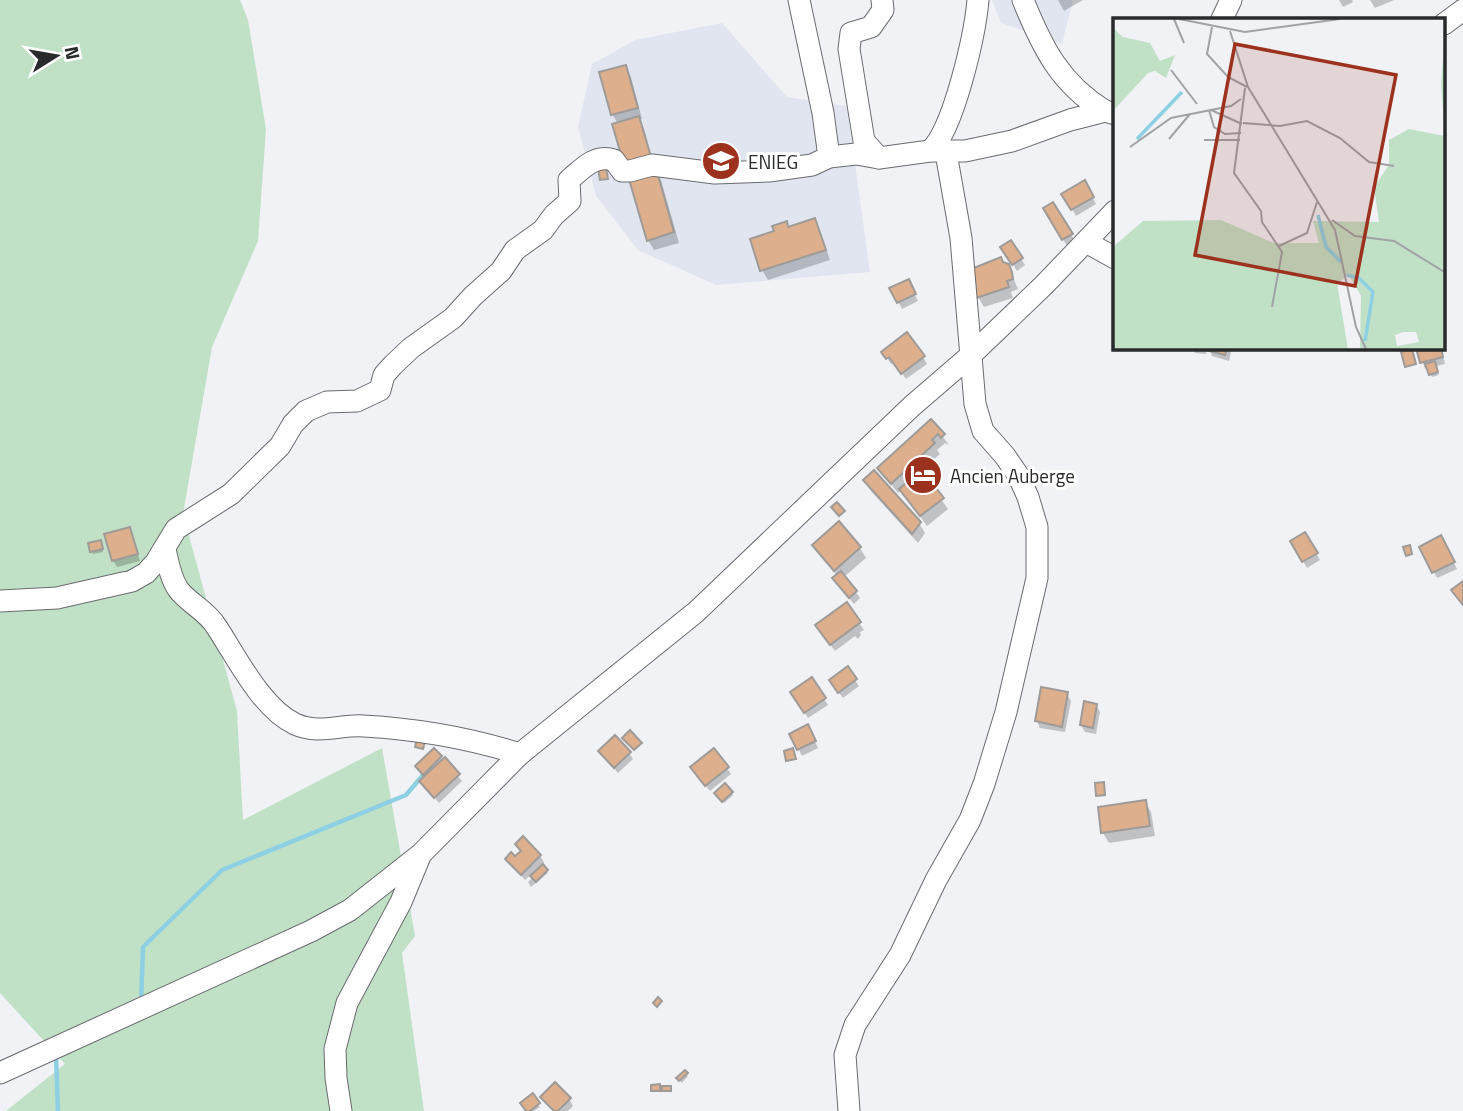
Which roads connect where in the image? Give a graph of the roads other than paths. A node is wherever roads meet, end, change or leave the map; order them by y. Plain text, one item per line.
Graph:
1 (799, 0) edge
2 (882, 0) edge
3 (978, 0) edge
4 (1023, 0) edge
5 (1231, 0) edge
6 (1463, 10) edge
7 (1222, 18) edge
8 (1446, 22) edge
9 (1110, 112) edge
10 (938, 152) junction
11 (830, 157) junction
12 (879, 158) junction
13 (1113, 213) edge
14 (1086, 242) junction
15 (1113, 257) edge
16 (970, 356) junction
17 (165, 549) junction
18 (0, 601) edge
19 (520, 754) junction
20 (421, 854) junction
21 (0, 1073) edge
22 (341, 1111) edge
23 (849, 1111) edge

1 - 11 street
2 - 12 street
3 - 10 street
4 - 9 street
5 - 7 street
6 - 8 street
9 - 10 street
10 - 12 street
10 - 16 street
11 - 12 street
11 - 17 street
13 - 14 street
14 - 15 street
14 - 16 street
16 - 19 street
16 - 23 street
17 - 18 street
17 - 19 street
19 - 20 street
20 - 21 street
20 - 22 street

